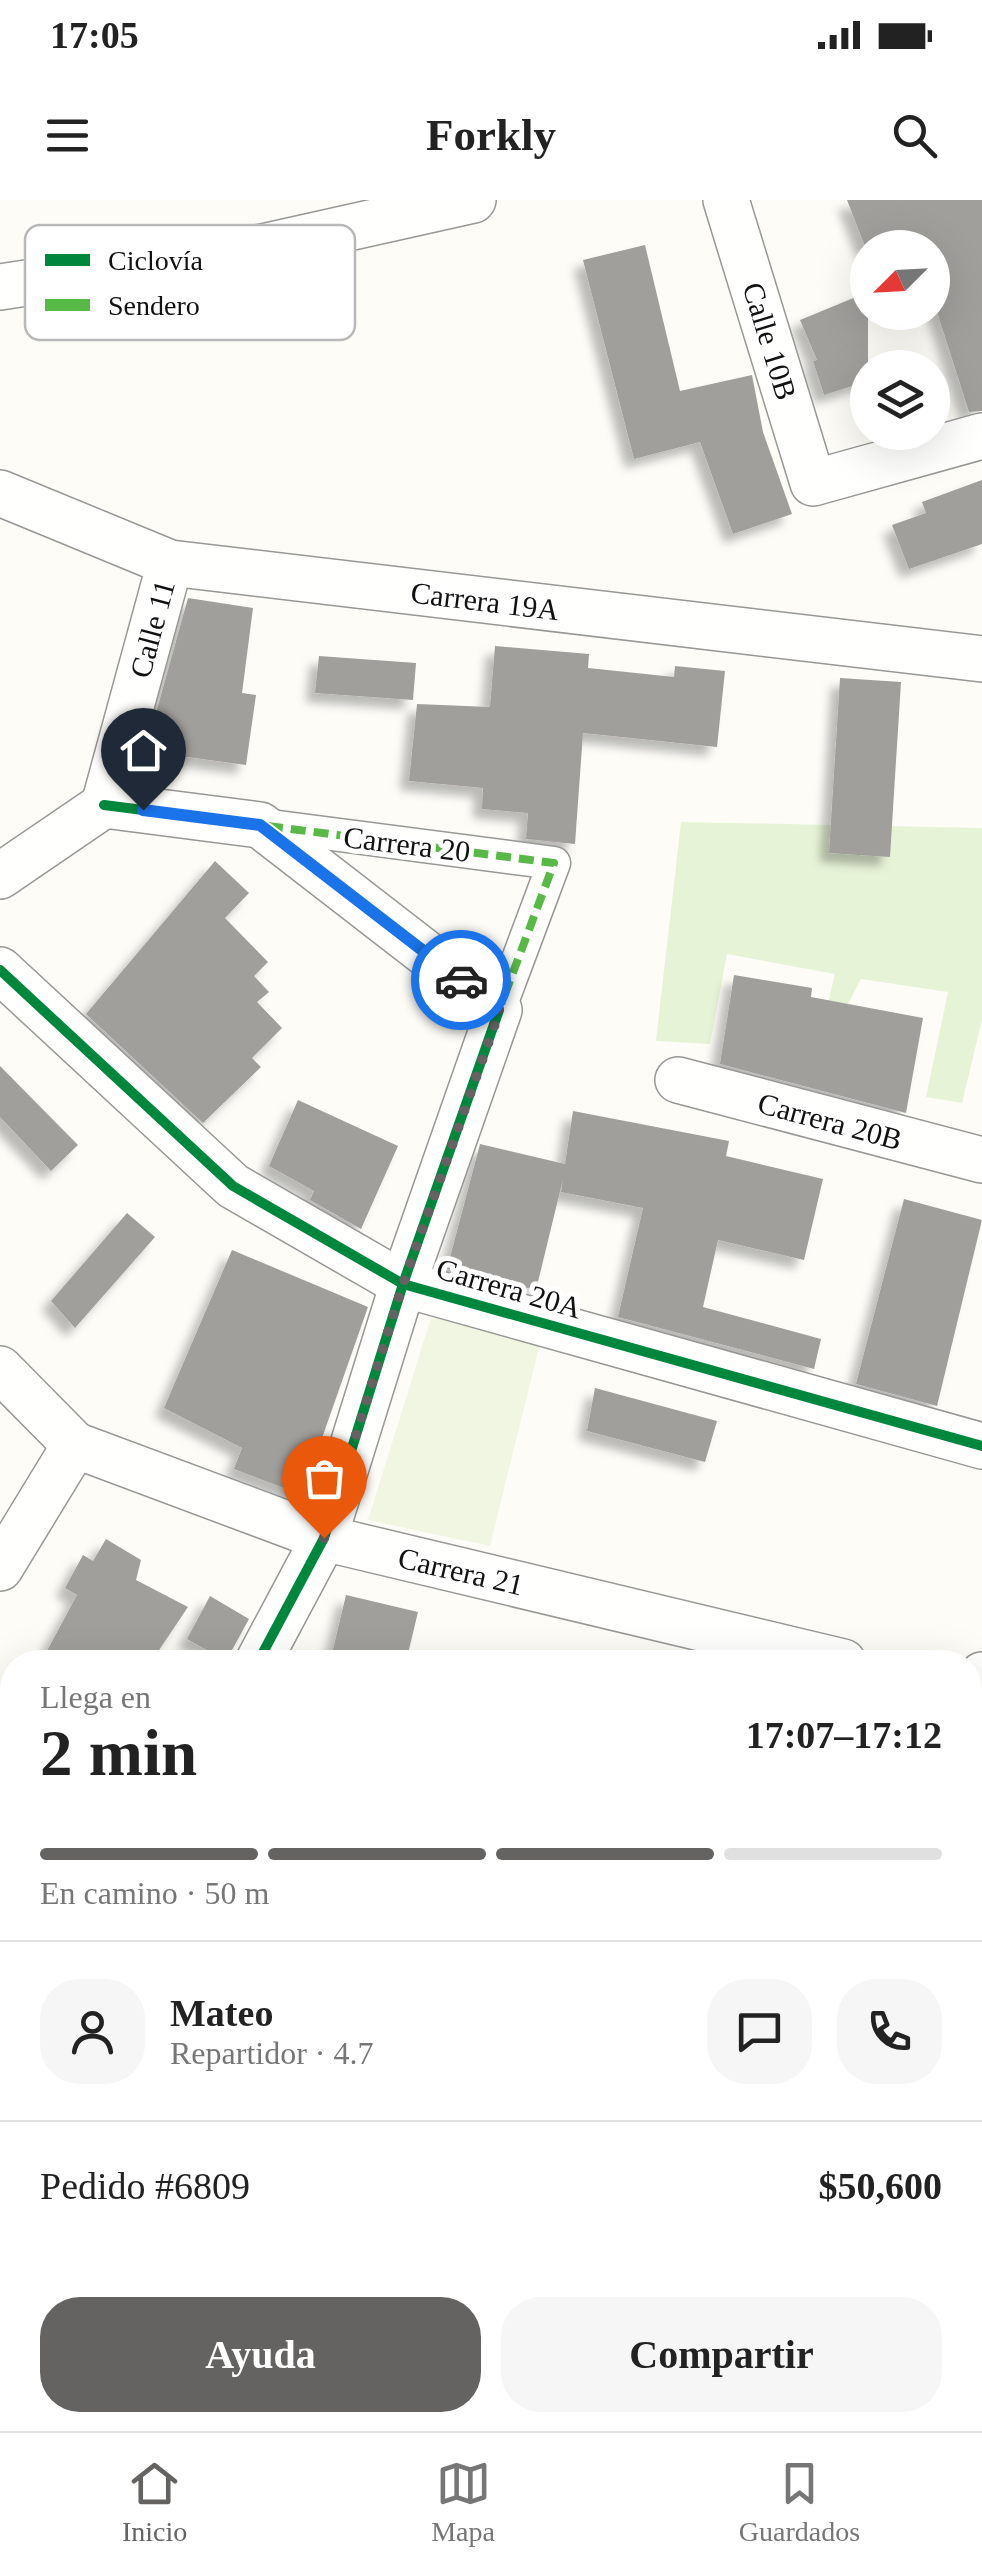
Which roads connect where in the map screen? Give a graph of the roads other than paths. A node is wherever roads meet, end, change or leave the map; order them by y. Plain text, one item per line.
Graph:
1 (302, 200) edge
2 (473, 200) edge
3 (726, 200) edge
4 (281, 225) edge
5 (355, 226) edge
6 (25, 282) edge
7 (0, 286) edge
8 (982, 436) edge
9 (0, 493) edge
10 (170, 563) junction
11 (982, 660) edge
12 (104, 805) junction
13 (260, 825) junction
14 (0, 876) edge
15 (0, 970) edge
16 (500, 1010) junction
17 (678, 1080) dead end
18 (982, 1160) edge
19 (403, 1284) junction
20 (0, 1369) edge
21 (75, 1445) junction
22 (982, 1446) edge
23 (324, 1538) junction
24 (0, 1568) edge
25 (264, 1650) edge
26 (793, 1650) edge

1 - 4 street
2 - 5 street
3 - 8 street, Calle 10B
6 - 7 street
9 - 10 street, Carrera 19A
10 - 11 street, Carrera 19A
10 - 12 street, Calle 11
12 - 13 street, Carrera 20
12 - 14 street
13 - 16 street, Carrera 20
13 - 16 street, Carrera 20
15 - 19 street, Carrera 20A
16 - 19 street
17 - 18 street, Carrera 20B
19 - 22 street, Carrera 20A
19 - 23 street
20 - 21 street, Carrera 21
21 - 23 street, Carrera 21
21 - 24 street
23 - 25 street
23 - 26 street, Carrera 21

